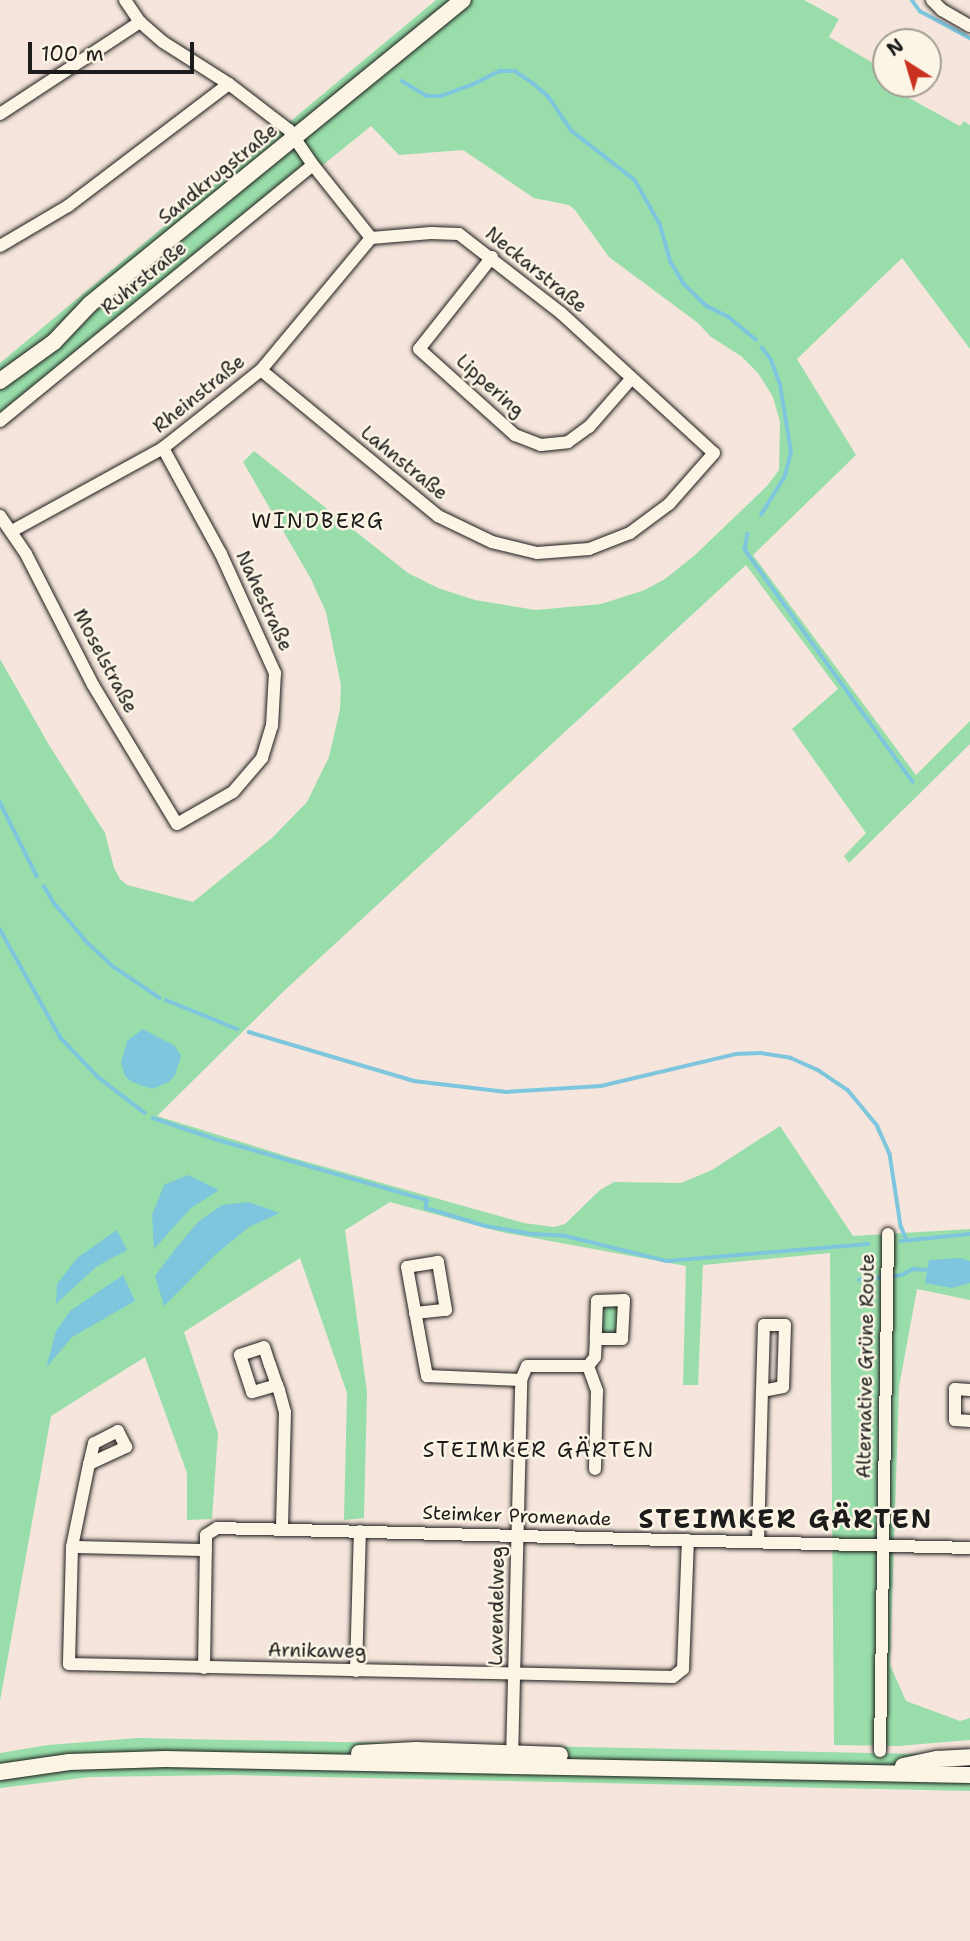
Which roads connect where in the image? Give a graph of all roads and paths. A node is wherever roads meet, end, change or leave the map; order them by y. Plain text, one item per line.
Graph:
1 (125, 0) edge
2 (463, 0) edge
3 (936, 2) edge
4 (140, 22) junction
5 (970, 26) edge
6 (229, 84) junction
7 (0, 114) edge
8 (295, 139) junction
9 (313, 166) junction
10 (371, 238) junction
11 (0, 246) edge
12 (492, 257) junction
13 (261, 370) junction
14 (631, 379) junction
15 (0, 381) edge
16 (0, 421) edge
17 (163, 448) junction
18 (714, 453) joint
19 (0, 516) edge
20 (12, 531) junction
21 (177, 824) joint
22 (888, 1234) dead end
23 (415, 1313) dead end
24 (596, 1339) dead end
25 (588, 1366) junction
26 (521, 1380) junction
27 (277, 1385) dead end
28 (970, 1390) edge
29 (762, 1391) junction
30 (970, 1421) edge
31 (89, 1464) dead end
32 (595, 1469) dead end
33 (282, 1528) junction
34 (360, 1531) junction
35 (517, 1536) junction
36 (688, 1541) junction
37 (758, 1542) junction
38 (72, 1547) junction
39 (883, 1547) junction
40 (970, 1548) edge
41 (206, 1550) junction
42 (204, 1668) junction
43 (356, 1671) junction
44 (516, 1673) junction
45 (880, 1751) dead end
46 (970, 1757) edge
47 (512, 1758) junction
48 (0, 1772) edge
49 (849, 1772) junction
50 (970, 1775) edge

1 - 4 street
2 - 8 street, Sandkrugstraße
3 - 5 street
4 - 6 street
4 - 7 street
6 - 8 street
6 - 11 street
8 - 9 street
8 - 15 street, Sandkrugstraße
9 - 10 street
9 - 16 street, Ruhrstraße
10 - 12 street, Neckarstraße
10 - 13 street, Rheinstraße
12 - 14 street, Neckarstraße
12 - 14 street, Lippering
13 - 17 street, Rheinstraße
13 - 18 street, Lahnstraße
14 - 18 street, Neckarstraße
17 - 20 street, Rheinstraße
17 - 21 street, Nahestraße
19 - 20 street, Moselstraße
20 - 21 street, Moselstraße
22 - 39 street, Alternative Grüne Route
23 - 26 street
24 - 25 street
25 - 26 street, Lavendelweg
25 - 32 street
26 - 35 street, Lavendelweg
27 - 33 street
28 - 30 street
29 - 29 street
29 - 37 street
31 - 38 street
33 - 34 street, Steimker Promenade
33 - 41 street, Steimker Promenade
34 - 35 street, Steimker Promenade
34 - 43 street
35 - 36 street, Steimker Promenade
35 - 44 street, Lavendelweg
36 - 37 street, Steimker Promenade
36 - 44 street, Arnikaweg
37 - 39 street, Steimker Promenade
38 - 41 street
38 - 42 street, Arnikaweg
39 - 40 street, Steimker Promenade
39 - 45 street, Alternative Grüne Route
41 - 42 street
42 - 43 street, Arnikaweg
43 - 44 street, Arnikaweg
44 - 47 street, Lavendelweg
46 - 49 street
47 - 48 street
47 - 49 street
49 - 50 street

